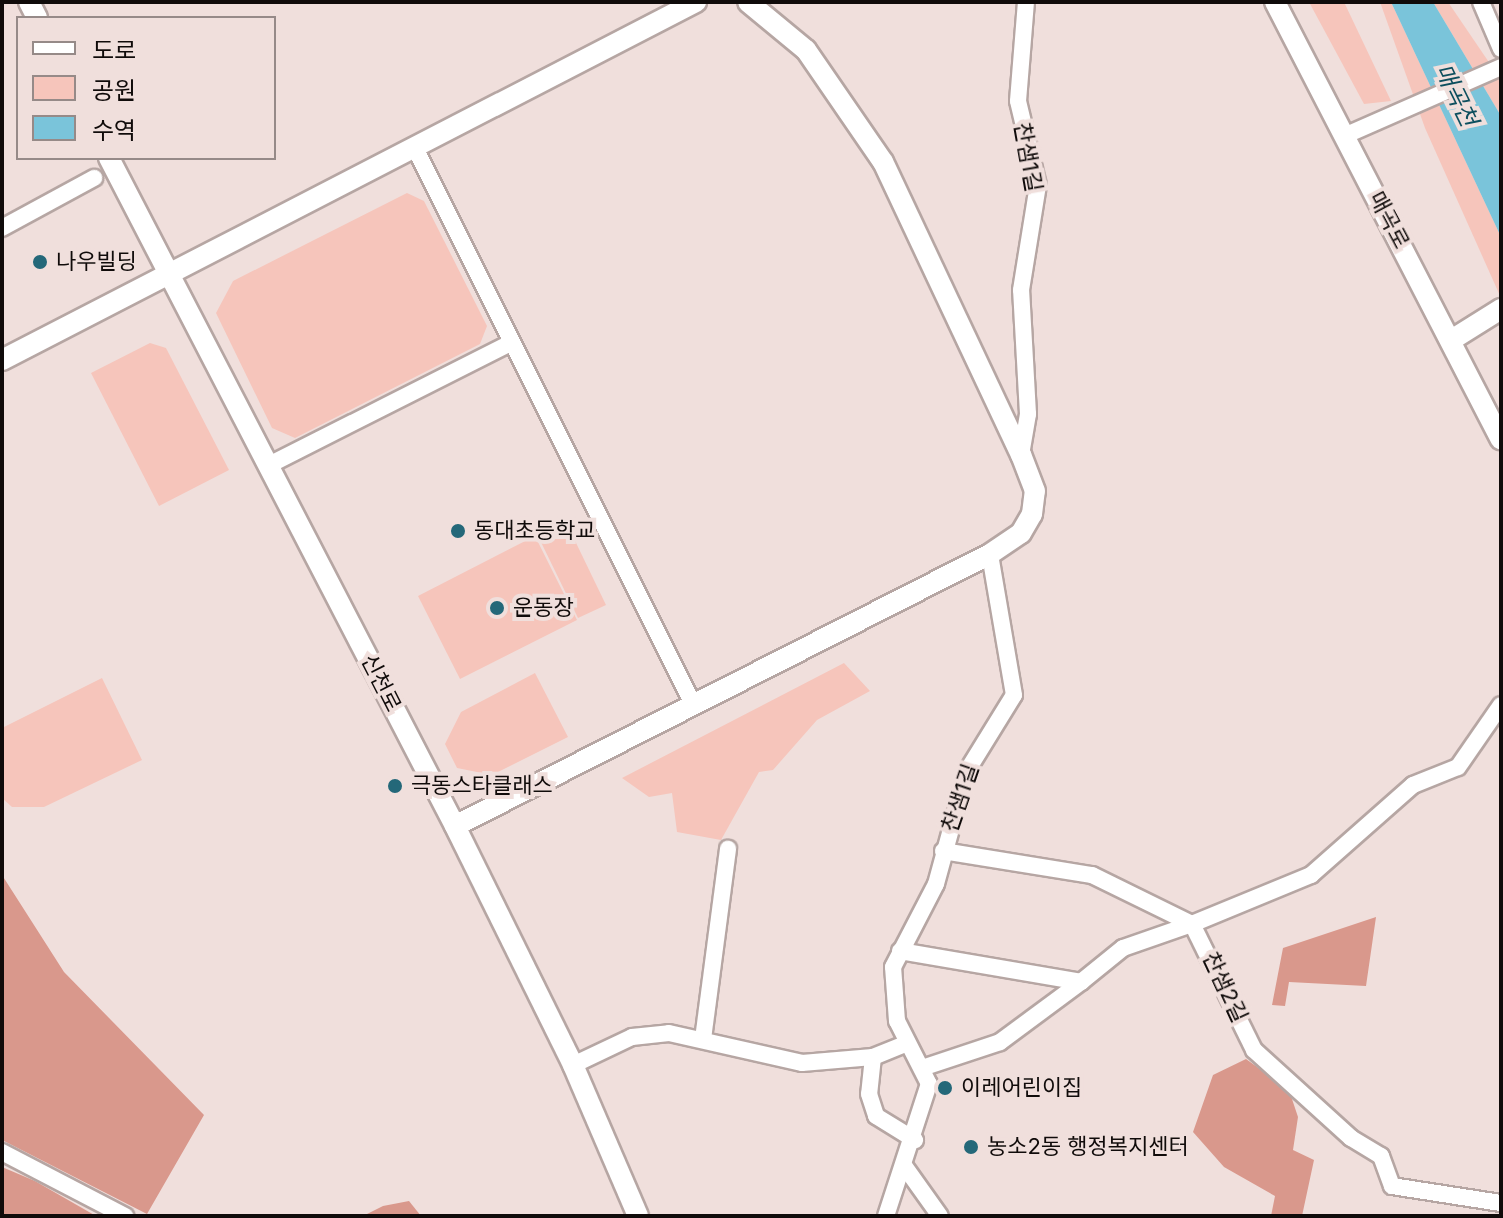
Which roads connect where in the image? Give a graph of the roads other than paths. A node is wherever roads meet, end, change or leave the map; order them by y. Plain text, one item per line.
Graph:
1 (696, 2) edge
2 (748, 2) edge
3 (1026, 2) edge
4 (1275, 2) edge
5 (1481, 2) edge
6 (1501, 49) edge
7 (1495, 70) edge
8 (1344, 136) junction
9 (415, 148) junction
10 (110, 160) edge
11 (94, 178) dead end
12 (2, 228) edge
13 (169, 275) junction
14 (1501, 309) edge
15 (1453, 339) junction
16 (512, 342) junction
17 (2, 360) edge
18 (1501, 439) edge
19 (1021, 455) junction
20 (269, 465) junction
21 (990, 554) junction
22 (693, 704) junction
23 (1501, 705) edge
24 (455, 826) junction
25 (728, 849) dead end
26 (943, 851) junction
27 (1192, 924) junction
28 (900, 951) junction
29 (1081, 982) junction
30 (703, 1039) junction
31 (905, 1044) junction
32 (873, 1057) junction
33 (573, 1065) junction
34 (925, 1067) junction
35 (915, 1140) junction
36 (2, 1152) edge
37 (905, 1167) junction
38 (1501, 1203) edge
39 (125, 1216) edge
40 (638, 1216) edge
41 (886, 1216) edge
42 (940, 1216) edge

1 - 9 street
2 - 19 street
3 - 19 street, 찬샘1길
4 - 8 street, 매곡로
5 - 6 street
7 - 8 street
8 - 15 street, 매곡로
9 - 13 street
9 - 16 street
10 - 13 street, 신천로
11 - 12 street
13 - 17 street
13 - 20 street, 신천로
14 - 15 street
15 - 18 street, 매곡로
16 - 20 street
16 - 22 street
19 - 21 street
20 - 24 street, 신천로
21 - 22 street
21 - 26 street, 찬샘1길
22 - 24 street
23 - 27 street
24 - 33 street, 신천로
25 - 30 street
26 - 27 street
26 - 28 street, 찬샘1길
27 - 29 street
27 - 38 street, 찬샘2길
28 - 29 street
28 - 31 street, 찬샘1길
29 - 34 street
30 - 32 street
30 - 33 street
31 - 32 street
31 - 34 street, 찬샘1길
32 - 35 street
33 - 40 street, 신천로
34 - 35 street
35 - 37 street
36 - 39 street
37 - 41 street
37 - 42 street

